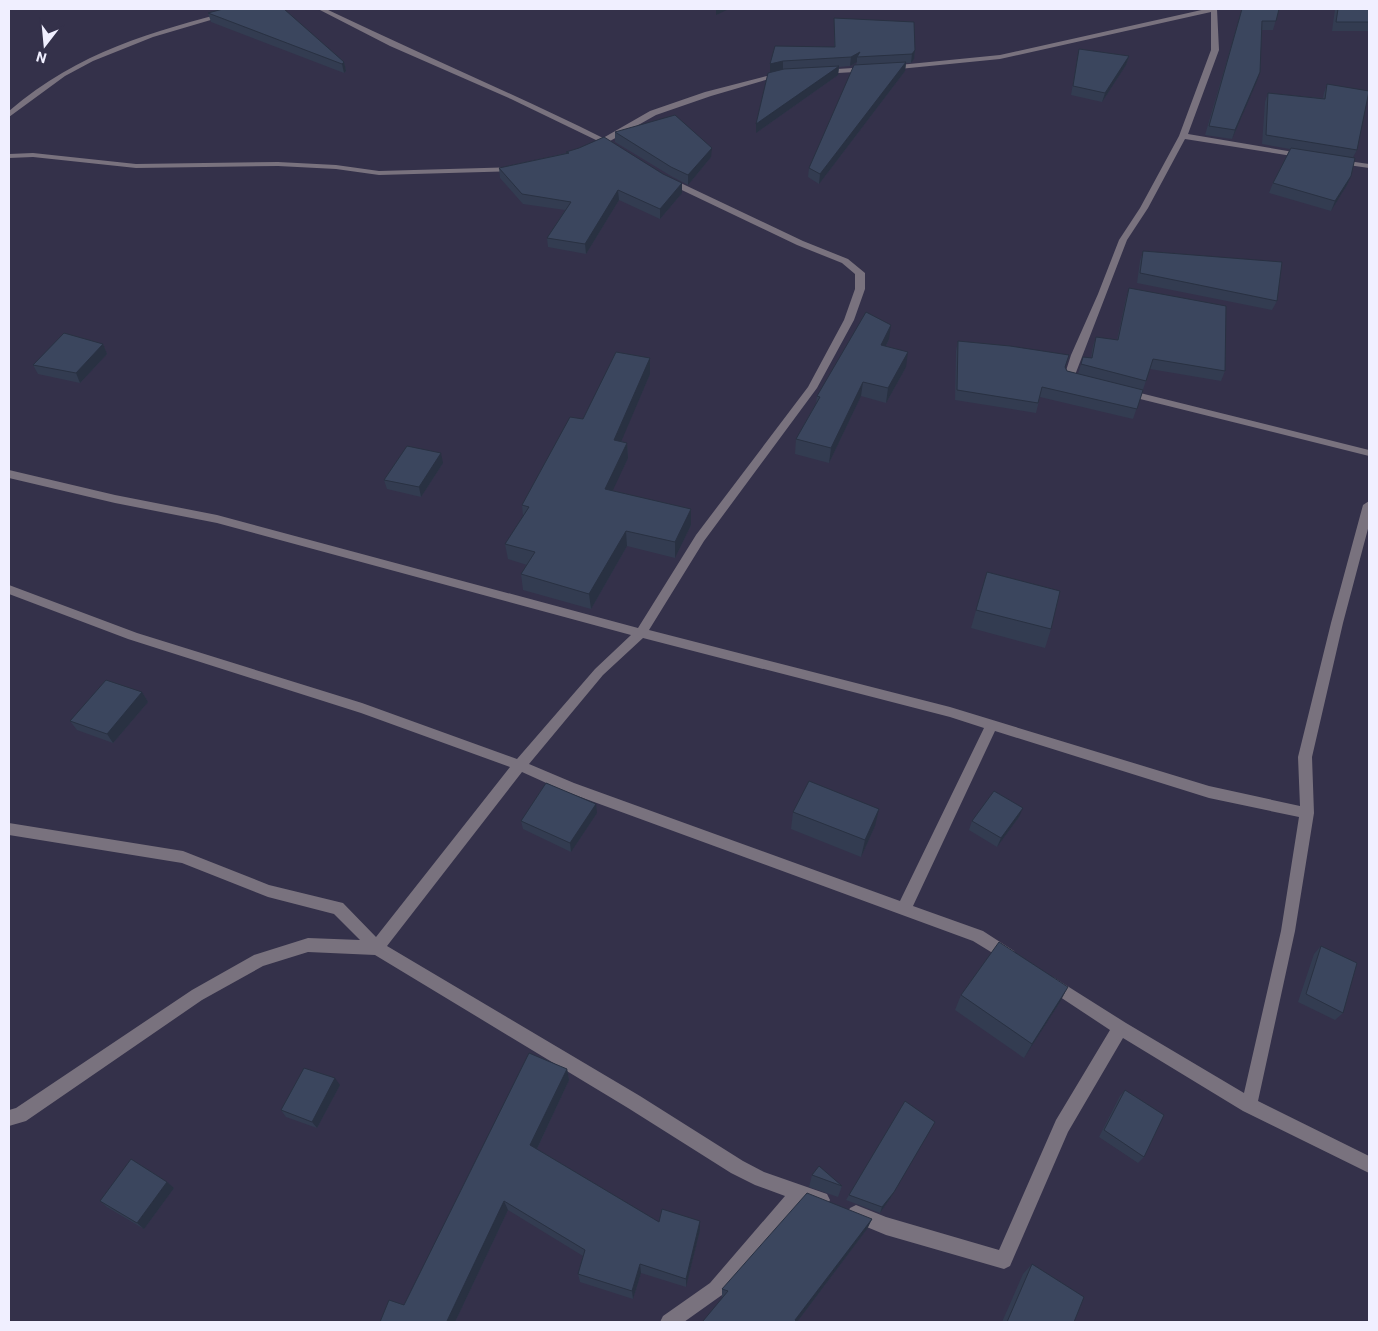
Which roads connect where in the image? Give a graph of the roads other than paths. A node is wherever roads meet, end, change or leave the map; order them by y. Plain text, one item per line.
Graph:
1 (245, 9) edge
2 (321, 9) edge
3 (1214, 9) edge
4 (208, 13) edge
5 (215, 17) junction
6 (813, 72) edge
7 (793, 74) edge
8 (9, 114) edge
9 (1183, 136) junction
10 (606, 142) junction
11 (591, 148) edge
12 (622, 153) edge
13 (9, 156) edge
14 (1312, 157) edge
15 (1332, 160) edge
16 (1369, 166) edge
17 (521, 169) edge
18 (660, 175) edge
19 (1088, 383) edge
20 (1116, 389) edge
21 (1369, 454) edge
22 (9, 474) edge
23 (1369, 505) edge
24 (9, 588) edge
25 (641, 633) junction
26 (992, 724) junction
27 (520, 765) junction
28 (1307, 813) junction
29 (9, 829) edge
30 (904, 909) junction
31 (377, 948) junction
32 (1020, 963) edge
33 (1045, 979) edge
34 (1120, 1028) junction
35 (1249, 1105) junction
36 (9, 1118) edge
37 (1369, 1165) edge
38 (800, 1192) junction
39 (669, 1322) edge

1 - 5 street
2 - 10 street
3 - 6 street
3 - 9 street
4 - 5 street
5 - 8 street
7 - 10 street
9 - 14 street
9 - 19 street
10 - 11 street
10 - 12 street
13 - 17 street
15 - 16 street
18 - 25 street
20 - 21 street
22 - 25 street
23 - 28 street
24 - 27 street
25 - 26 street
25 - 27 street
26 - 28 street
26 - 30 street
27 - 30 street
27 - 31 street
28 - 35 street
29 - 31 street
30 - 32 street
31 - 36 street
31 - 38 street
33 - 34 street
34 - 35 street
34 - 38 street
35 - 37 street
38 - 39 street

